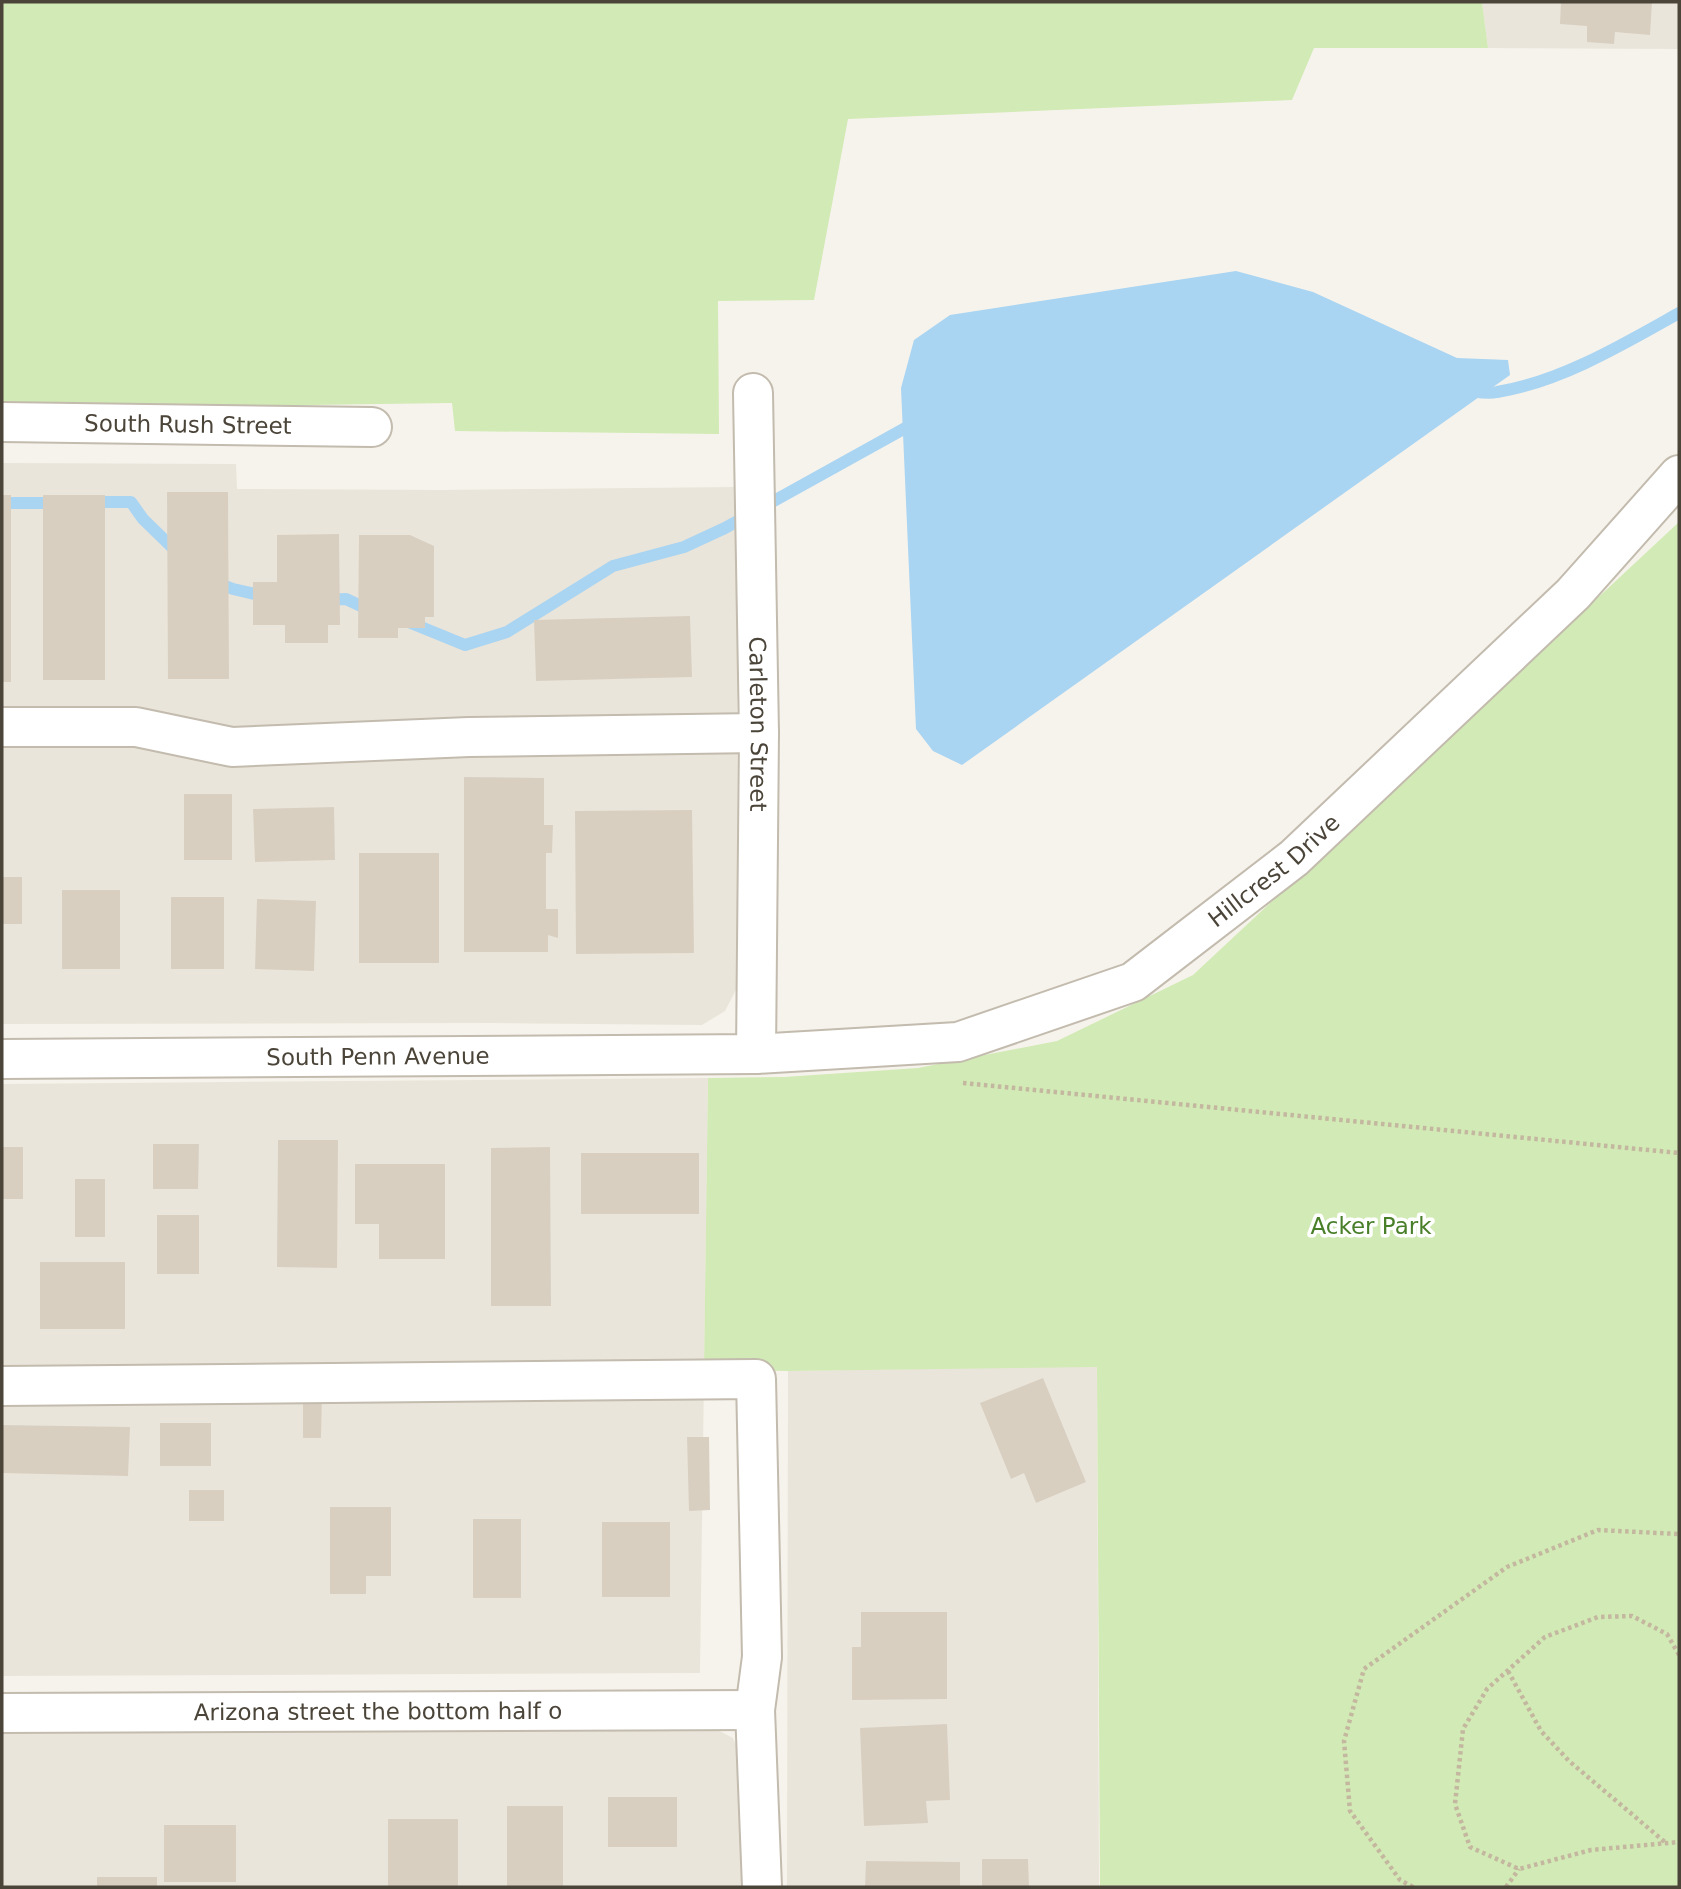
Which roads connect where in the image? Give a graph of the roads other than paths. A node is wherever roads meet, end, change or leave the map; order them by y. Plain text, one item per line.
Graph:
1 (753, 393) dead end
2 (2, 422) edge
3 (372, 427) dead end
4 (1679, 475) edge
5 (2, 727) edge
6 (759, 733) junction
7 (756, 1054) junction
8 (2, 1059) edge
9 (2, 1386) edge
10 (755, 1710) junction
11 (2, 1713) edge
12 (761, 1887) edge

1 - 6 street, Carleton Street
2 - 3 street, South Rush Street
4 - 7 street, Hillcrest Drive
5 - 6 street
6 - 7 street, Carleton Street
7 - 8 street, South Penn Avenue
9 - 10 street
10 - 11 street, Arizona street the bottom half o
10 - 12 street

